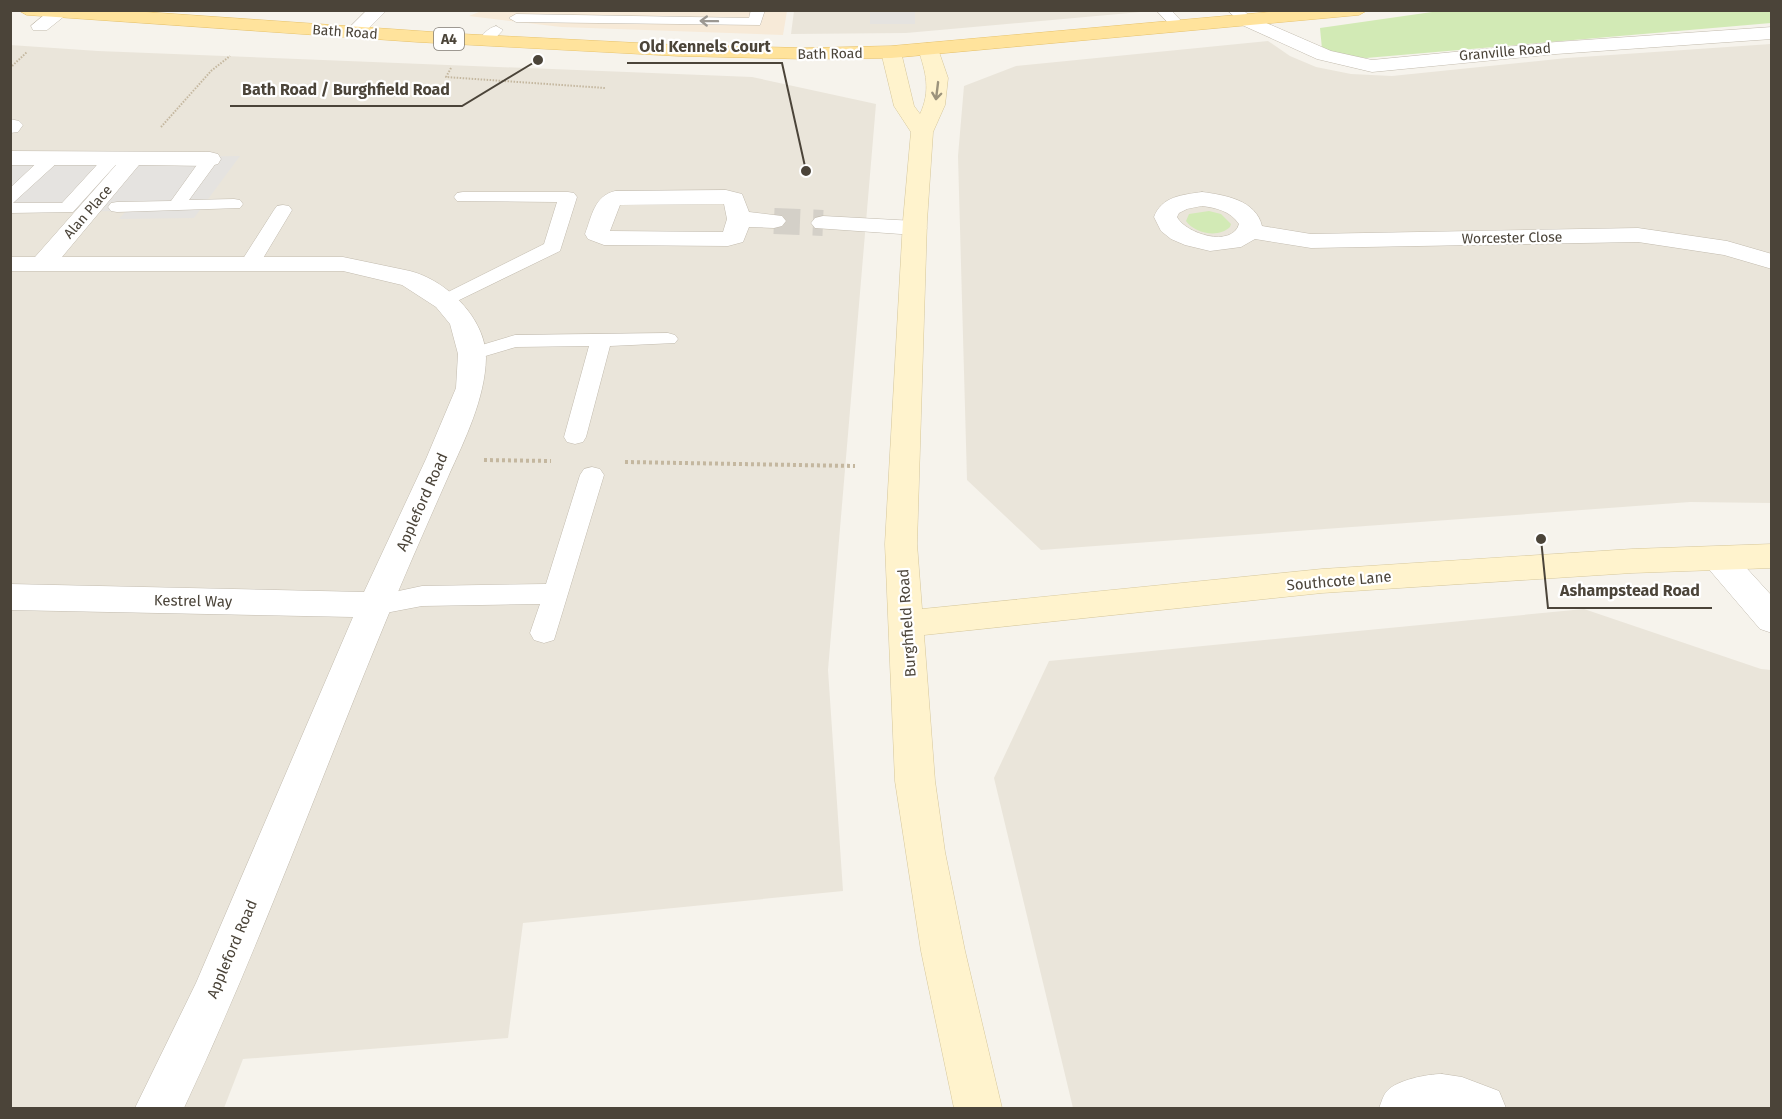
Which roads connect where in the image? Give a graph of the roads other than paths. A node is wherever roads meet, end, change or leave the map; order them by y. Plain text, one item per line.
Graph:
1 (378, 10) edge
2 (758, 10) edge
3 (1163, 10) edge
4 (1359, 10) edge
5 (63, 11) edge
6 (1353, 11) edge
7 (1241, 16) edge
8 (24, 18) edge
9 (516, 18) dead end
10 (192, 22) junction
11 (40, 26) junction
12 (1179, 26) junction
13 (354, 32) junction
14 (1772, 33) edge
15 (928, 49) junction
16 (891, 52) junction
17 (922, 132) junction
18 (10, 158) edge
19 (52, 158) junction
20 (122, 159) junction
21 (210, 159) joint
22 (463, 197) dead end
23 (10, 198) edge
24 (234, 204) dead end
25 (176, 206) junction
26 (117, 207) dead end
27 (10, 208) edge
28 (283, 210) dead end
29 (739, 219) junction
30 (774, 221) tunnel mouth
31 (823, 223) tunnel mouth
32 (915, 228) junction
33 (1250, 231) dead end
34 (1772, 262) edge
35 (26, 264) edge
36 (249, 265) junction
37 (445, 301) junction
38 (668, 339) dead end
39 (601, 340) junction
40 (472, 354) junction
41 (575, 436) dead end
42 (592, 475) dead end
43 (1772, 556) edge
44 (1719, 559) junction
45 (555, 594) junction
46 (10, 597) edge
47 (375, 605) junction
48 (1772, 620) edge
49 (908, 624) junction
50 (544, 633) dead end
51 (159, 1108) edge
52 (978, 1108) edge
53 (1403, 1108) edge
54 (1482, 1108) edge

1 - 13 street
2 -> 9 lane
3 - 12 lane
4 - 6 main road, Bath Road / A4
5 - 8 main road, Bath Road / A4
5 - 10 main road, Bath Road / A4
5 - 11 street
6 - 7 main road, Bath Road / A4
7 - 12 main road, Bath Road / A4
7 - 14 street, Granville Road
8 - 11 main road, Bath Road / A4
10 - 11 main road, Bath Road / A4
10 - 13 main road, Bath Road / A4
12 - 15 main road, Bath Road / A4
13 - 16 main road, Bath Road / A4
15 - 16 main road, Bath Road / A4
15 -> 17 street, Burghfield Road
16 - 17 street
17 - 32 street, Burghfield Road
18 - 19 street
19 - 20 street
19 - 23 lane
20 - 21 street
20 - 27 lane
20 - 35 street, Alan Place
21 - 25 lane
22 - 37 lane
24 - 25 lane
25 - 26 lane
28 - 36 lane
29 - 29 street
29 - 30 street
31 - 32 street
32 - 49 street, Burghfield Road
33 - 34 street, Worcester Close
35 - 36 street, Appleford Road
36 - 37 street, Appleford Road
37 - 40 street, Appleford Road
38 - 39 lane
39 - 40 lane
39 - 41 lane
40 - 47 street, Appleford Road
42 - 45 lane
43 - 44 street, Southcote Lane
44 - 48 street
44 - 49 street, Southcote Lane
45 - 47 lane
45 - 50 lane
46 - 47 street, Kestrel Way
47 - 51 street, Appleford Road
49 - 52 street, Burghfield Road
53 - 54 street

